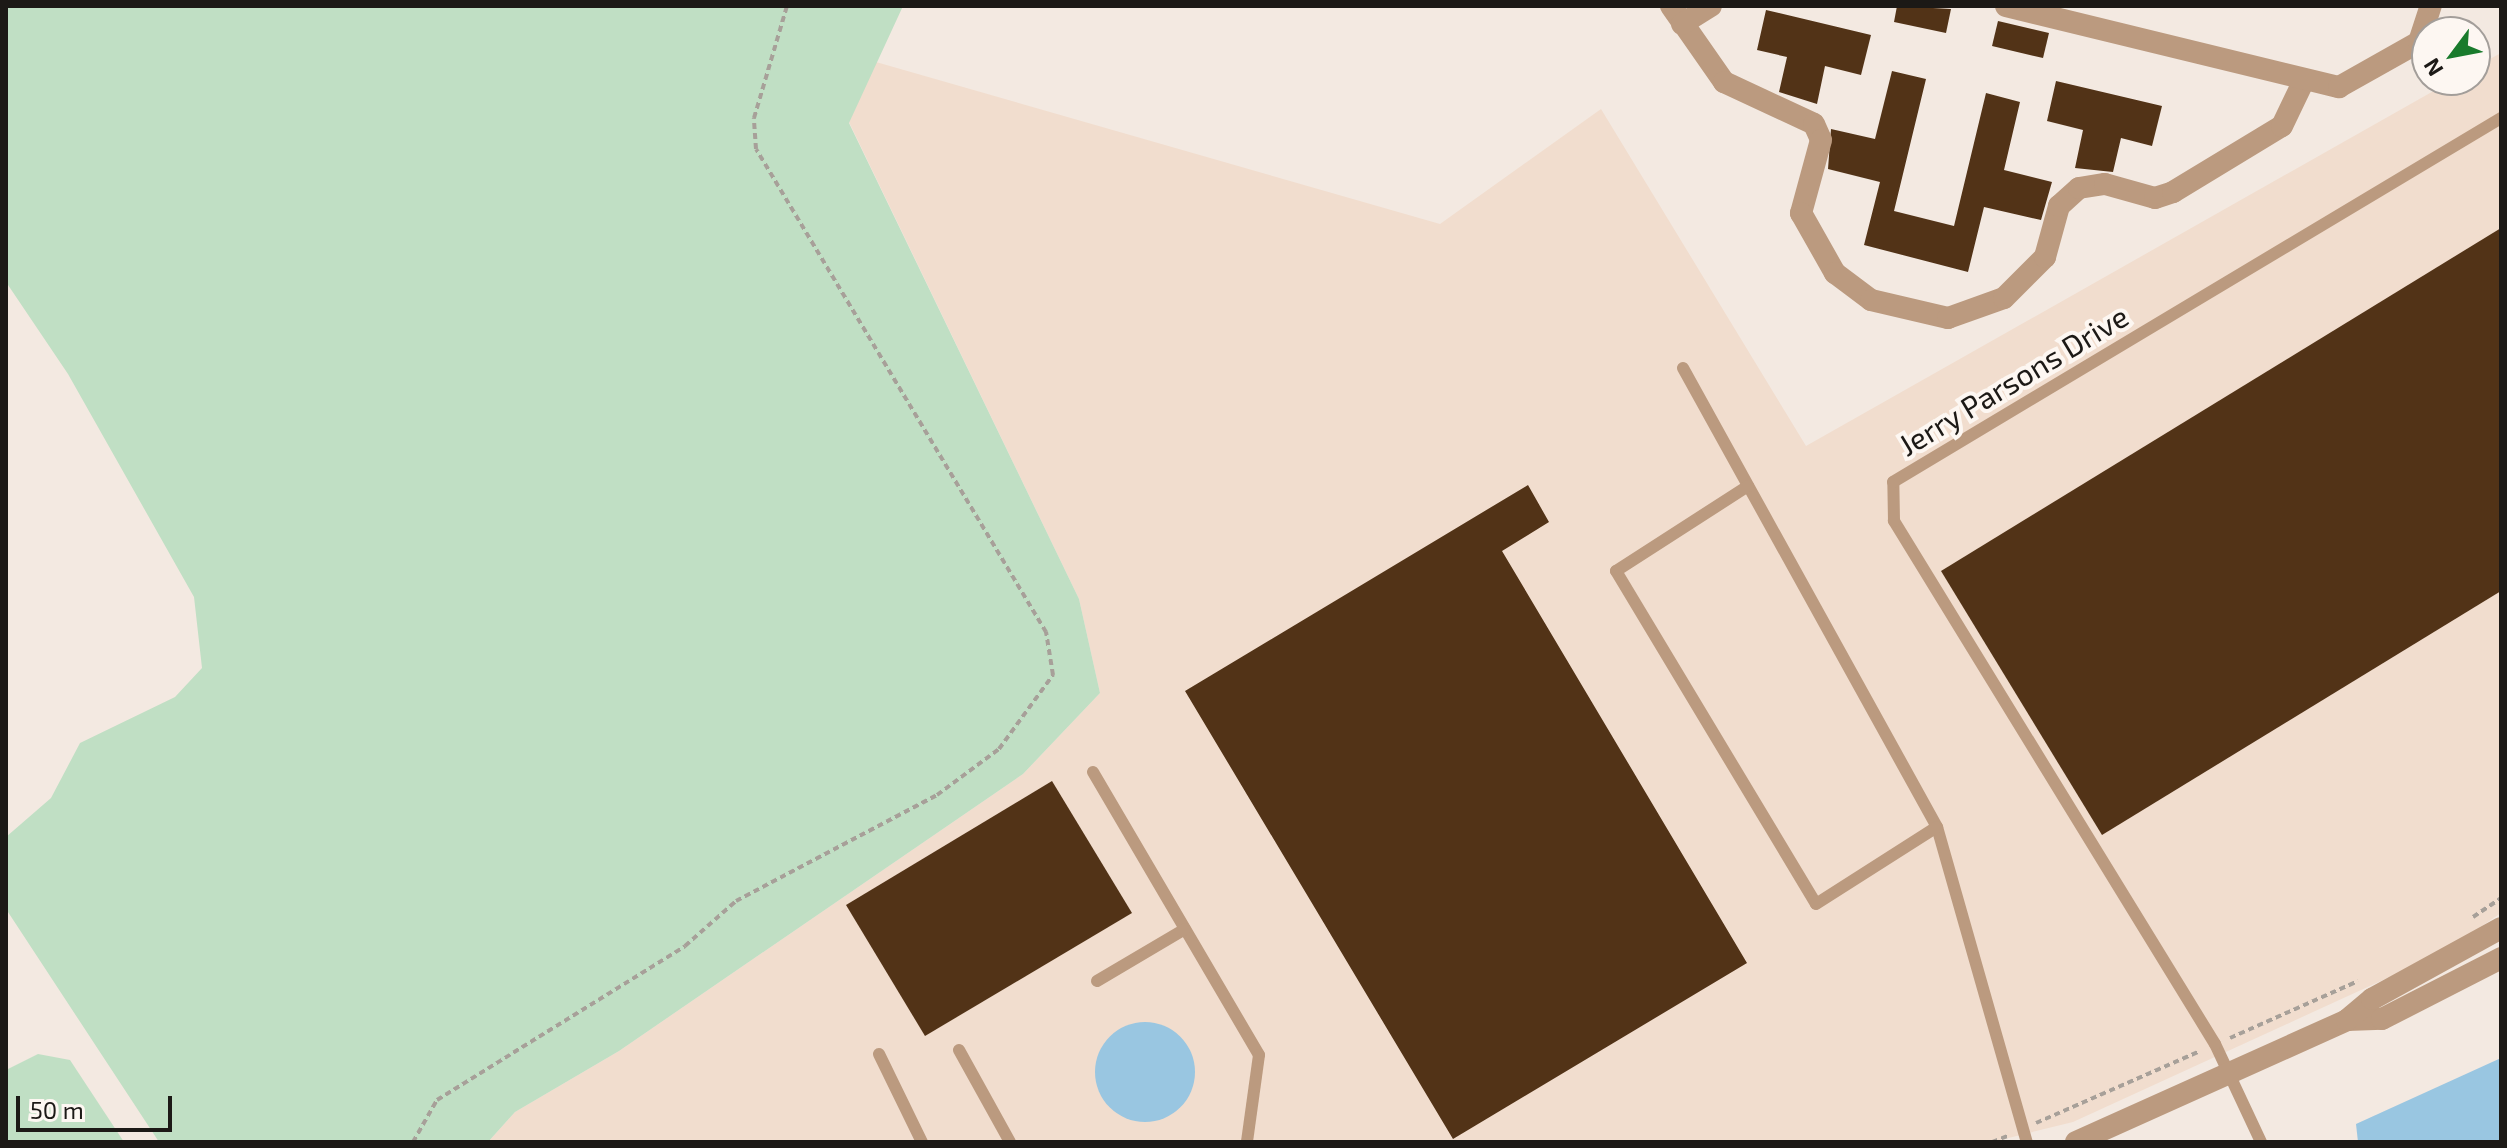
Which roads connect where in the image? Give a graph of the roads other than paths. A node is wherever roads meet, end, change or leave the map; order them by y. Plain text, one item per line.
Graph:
1 (1711, 6) edge
2 (2006, 6) edge
3 (2431, 6) edge
4 (1676, 15) edge
5 (2088, 15) edge
6 (2304, 80) junction
7 (2501, 118) edge
8 (1683, 368) dead end
9 (1748, 486) junction
10 (1093, 772) dead end
11 (1937, 827) junction
12 (2501, 928) edge
13 (1185, 929) junction
14 (2501, 958) edge
15 (1097, 981) dead end
16 (2347, 1020) junction
17 (959, 1050) dead end
18 (879, 1054) dead end
19 (2230, 1073) junction
20 (2025, 1136) edge
21 (922, 1142) edge
22 (1010, 1142) edge
23 (1247, 1142) edge
24 (2076, 1142) edge
25 (2261, 1142) edge

1 - 4 street
2 - 5 street
3 - 6 street
4 - 6 street
5 - 6 street
7 - 19 lane, Jerry Parsons Drive
8 - 9 lane
9 - 11 lane
9 - 11 lane
10 - 13 lane
11 - 20 lane
12 - 16 street
13 - 15 lane
13 - 23 lane
14 - 16 street
16 - 19 street
17 - 22 lane
18 - 21 lane
19 - 24 street
19 - 25 lane, Jerry Parsons Drive

